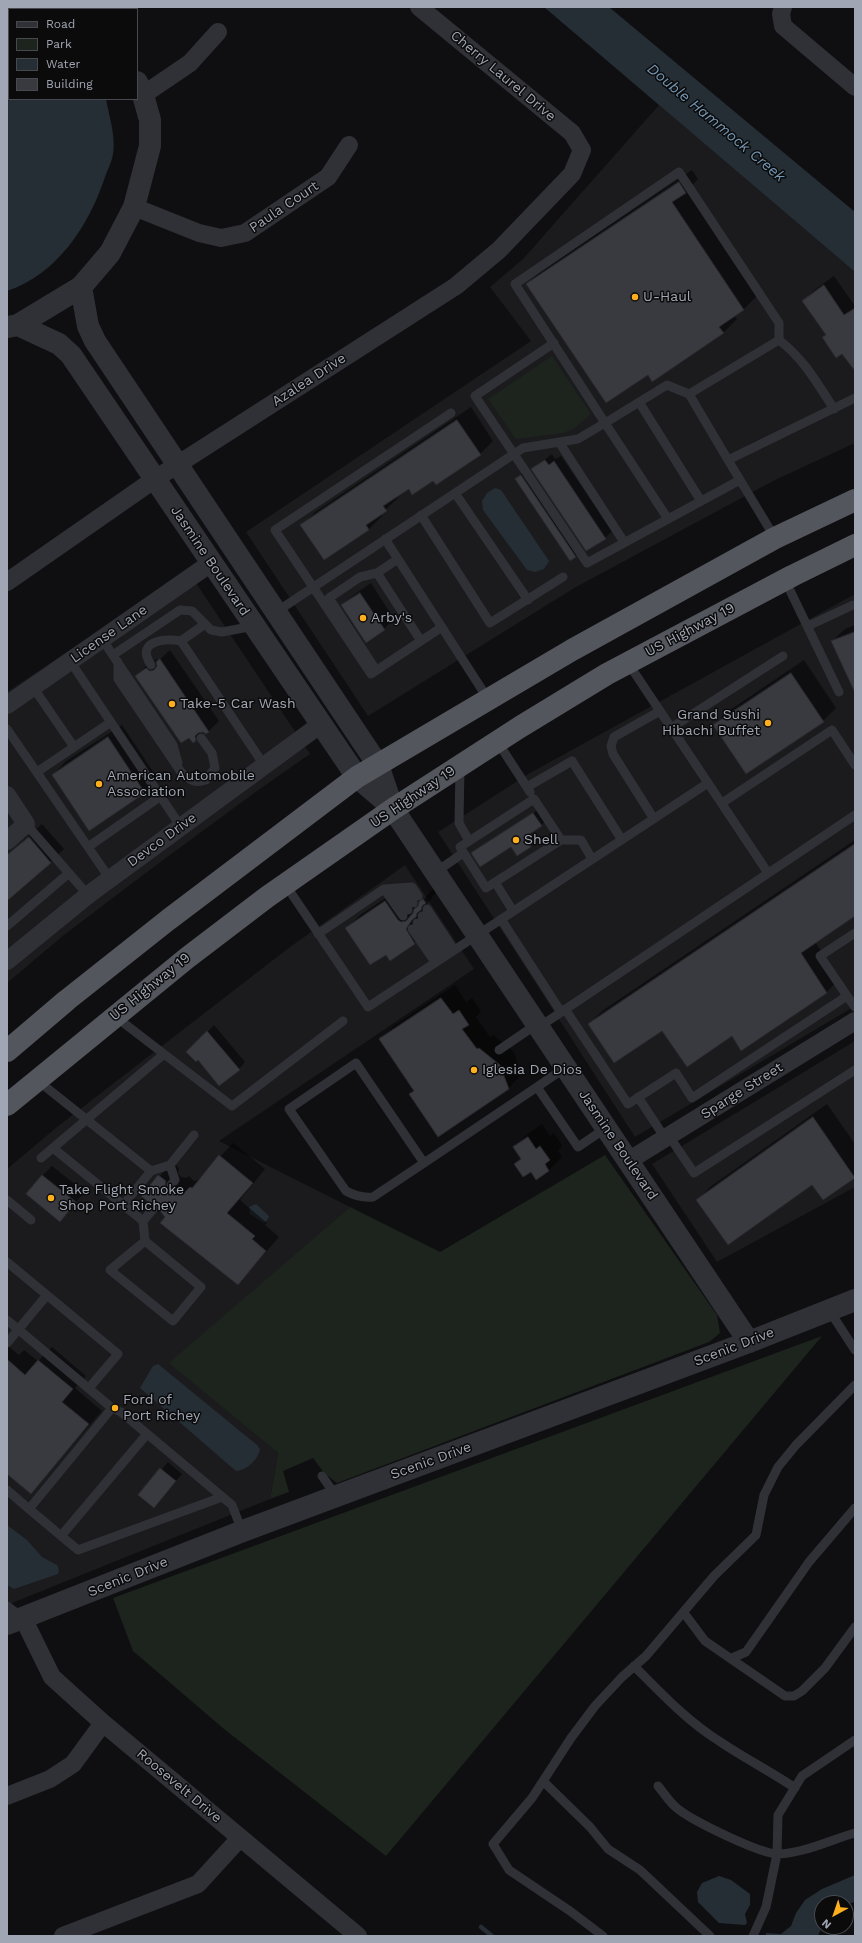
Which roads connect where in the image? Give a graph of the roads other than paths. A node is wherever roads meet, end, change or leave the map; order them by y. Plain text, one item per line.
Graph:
1 (420, 7) edge
2 (783, 7) edge
3 (218, 32) dead end
4 (855, 87) edge
5 (140, 88) edge
6 (349, 145) dead end
7 (582, 150) joint
8 (134, 207) junction
9 (81, 288) junction
10 (12, 326) edge
11 (779, 340) junction
12 (554, 343) junction
13 (689, 394) junction
14 (855, 398) edge
15 (639, 402) junction
16 (834, 409) junction
17 (451, 413) dead end
18 (606, 423) junction
19 (559, 442) junction
20 (514, 454) junction
21 (728, 460) junction
22 (177, 465) junction
23 (155, 479) junction
24 (740, 480) junction
25 (455, 493) junction
26 (701, 500) junction
27 (855, 500) edge
28 (421, 515) junction
29 (668, 519) junction
30 (775, 538) junction
31 (385, 539) junction
32 (624, 542) junction
33 (853, 549) edge
34 (398, 559) junction
35 (211, 563) junction
36 (377, 573) junction
37 (563, 577) dead end
38 (785, 579) junction
39 (7, 582) edge
40 (313, 587) junction
41 (528, 600) junction
42 (853, 605) dead end
43 (276, 612) junction
44 (205, 624) junction
45 (254, 626) junction
46 (808, 626) junction
47 (442, 627) junction
48 (102, 639) junction
49 (181, 641) junction
50 (421, 641) junction
51 (783, 656) dead end
52 (116, 659) junction
53 (70, 661) junction
54 (628, 663) junction
55 (152, 664) dead end
56 (376, 670) junction
57 (33, 687) junction
58 (839, 692) dead end
59 (488, 699) junction
60 (7, 705) edge
61 (660, 711) junction
62 (111, 722) junction
63 (321, 724) junction
64 (7, 728) edge
65 (671, 728) junction
66 (201, 738) dead end
67 (497, 741) junction
68 (74, 747) junction
69 (264, 765) junction
70 (378, 765) junction
71 (460, 765) junction
72 (855, 766) edge
73 (37, 772) junction
74 (357, 777) junction
75 (708, 784) junction
76 (526, 787) junction
77 (161, 796) junction
78 (534, 799) junction
79 (8, 801) edge
80 (722, 803) junction
81 (393, 809) junction
82 (855, 815) edge
83 (654, 819) junction
84 (26, 824) junction
85 (181, 827) junction
86 (469, 840) junction
87 (561, 840) junction
88 (622, 840) junction
89 (7, 841) edge
90 (88, 847) junction
91 (463, 853) junction
92 (592, 859) junction
93 (436, 872) junction
94 (69, 873) junction
95 (768, 873) junction
96 (110, 879) junction
97 (495, 882) junction
98 (285, 884) junction
99 (394, 888) junction
100 (88, 895) junction
101 (513, 911) junction
102 (501, 919) junction
103 (7, 926) edge
104 (855, 933) edge
105 (318, 934) junction
106 (477, 934) junction
107 (444, 956) junction
108 (7, 961) edge
109 (847, 996) junction
110 (855, 1007) edge
111 (563, 1010) junction
112 (114, 1016) junction
113 (343, 1021) dead end
114 (855, 1021) edge
115 (538, 1025) junction
116 (499, 1050) dead end
117 (7, 1051) edge
118 (164, 1054) junction
119 (566, 1067) junction
120 (855, 1070) edge
121 (37, 1080) junction
122 (537, 1086) junction
123 (638, 1097) junction
124 (7, 1105) edge
125 (87, 1119) junction
126 (606, 1128) junction
127 (194, 1135) dead end
128 (667, 1137) junction
129 (53, 1148) junction
130 (41, 1158) dead end
131 (628, 1161) junction
132 (424, 1163) junction
133 (170, 1165) junction
134 (151, 1170) junction
135 (171, 1185) dead end
136 (7, 1200) edge
137 (123, 1205) junction
138 (154, 1207) dead end
139 (30, 1220) dead end
140 (143, 1221) junction
141 (145, 1241) junction
142 (7, 1262) edge
143 (47, 1295) junction
144 (855, 1300) edge
145 (829, 1310) junction
146 (7, 1320) edge
147 (18, 1330) junction
148 (749, 1342) junction
149 (7, 1343) edge
150 (855, 1350) edge
151 (855, 1385) edge
152 (89, 1388) junction
153 (112, 1408) junction
154 (147, 1434) junction
155 (322, 1476) dead end
156 (7, 1490) edge
157 (336, 1496) junction
158 (222, 1497) junction
159 (855, 1508) edge
160 (29, 1509) junction
161 (242, 1531) junction
162 (61, 1536) junction
163 (684, 1613) junction
164 (12, 1616) edge
165 (855, 1627) edge
166 (746, 1652) junction
167 (732, 1658) junction
168 (634, 1666) junction
169 (746, 1668) junction
170 (103, 1723) junction
171 (855, 1740) edge
172 (543, 1781) junction
173 (658, 1786) dead end
174 (795, 1788) junction
175 (7, 1796) edge
176 (855, 1832) edge
177 (240, 1838) junction
178 (777, 1854) junction
179 (63, 1936) edge
180 (358, 1936) edge
181 (603, 1936) edge
182 (710, 1936) edge
183 (753, 1936) edge

1 - 7 street, Cherry Laurel Drive
2 - 4 street
3 - 5 street
5 - 8 street, Jasmine Boulevard
6 - 8 street, Paula Court
7 - 22 street, Azalea Drive
8 - 9 street, Jasmine Boulevard
9 - 10 street, Jasmine Boulevard
9 - 22 street, Jasmine Boulevard
10 - 23 street, Jasmine Boulevard
11 - 12 lane
11 - 13 lane
11 - 16 lane
12 - 18 lane
12 - 20 lane
13 - 15 lane
13 - 21 lane
14 - 16 lane
15 - 18 lane
15 - 26 lane
16 - 21 lane
17 - 40 lane
18 - 19 lane
18 - 29 lane
19 - 20 lane
19 - 32 lane
20 - 25 lane
20 - 32 lane
21 - 24 lane
22 - 23 street, Azalea Drive
22 - 43 street, Jasmine Boulevard
23 - 35 street, Jasmine Boulevard
23 - 39 street, Azalea Drive
24 - 26 lane
24 - 30 lane
25 - 28 lane
25 - 41 lane
26 - 29 lane
27 - 30 highway
28 - 31 lane
28 - 41 lane
29 - 32 lane
30 - 59 highway
31 - 34 lane
31 - 40 lane
33 - 38 highway, US Highway 19
34 - 36 lane
34 - 47 lane
35 - 45 street, Jasmine Boulevard
35 - 48 street, License Lane
36 - 50 lane
36 - 56 lane
37 - 41 lane
38 - 46 lane
38 - 54 highway, US Highway 19
40 - 43 lane
40 - 56 lane
42 - 46 lane
43 - 45 street
43 - 70 street, Jasmine Boulevard
44 - 45 lane
44 - 49 lane
44 - 52 lane
45 - 63 street, Jasmine Boulevard
46 - 58 lane
47 - 50 lane
47 - 59 lane
48 - 52 lane
48 - 53 street, License Lane
49 - 55 lane
49 - 69 lane
50 - 56 lane
51 - 65 lane
52 - 66 lane
53 - 57 street, License Lane
53 - 62 lane
54 - 61 lane
54 - 67 highway, US Highway 19
57 - 60 street, License Lane
57 - 68 lane
59 - 70 highway
61 - 65 lane
61 - 83 lane
62 - 68 lane
62 - 77 lane
63 - 69 street, Devco Drive
63 - 74 street, Jasmine Boulevard
64 - 73 lane
65 - 75 lane
67 - 71 highway, US Highway 19
67 - 76 lane
68 - 73 lane
69 - 85 street, Devco Drive
70 - 74 highway
70 - 81 street, Jasmine Boulevard
71 - 81 highway, US Highway 19
71 - 86 lane
72 - 80 lane
73 - 90 lane
74 - 81 street, Jasmine Boulevard
74 - 117 highway
75 - 80 lane
75 - 83 lane
76 - 78 lane
76 - 88 lane
77 - 85 lane
77 - 90 lane
78 - 86 lane
78 - 87 lane
79 - 84 street
80 - 95 lane
81 - 93 street, Jasmine Boulevard
81 - 98 highway, US Highway 19
82 - 95 lane
83 - 88 lane
84 - 89 street
84 - 94 lane
85 - 96 street, Devco Drive
86 - 91 lane
87 - 92 lane
87 - 97 lane
88 - 92 lane
90 - 96 lane
91 - 93 lane
91 - 97 lane
92 - 101 lane
93 - 106 street, Jasmine Boulevard
94 - 100 lane
94 - 103 lane
95 - 111 lane
96 - 100 street, Devco Drive
97 - 101 lane
98 - 105 lane
98 - 112 highway, US Highway 19
99 - 99 lane
99 - 105 lane
100 - 108 street, Devco Drive
101 - 102 lane
102 - 106 lane
102 - 111 lane
104 - 109 lane
105 - 107 lane
106 - 107 lane
106 - 115 street, Jasmine Boulevard
107 - 107 lane
109 - 110 lane
109 - 123 lane
111 - 115 lane
111 - 123 lane
112 - 118 lane
112 - 121 highway, US Highway 19
113 - 118 lane
114 - 128 street, Sparge Street
115 - 116 lane
115 - 119 street, Jasmine Boulevard
118 - 125 lane
119 - 122 lane
119 - 126 street, Jasmine Boulevard
120 - 128 lane
121 - 124 highway, US Highway 19
121 - 125 lane
122 - 126 lane
122 - 132 lane
123 - 128 lane
125 - 129 lane
125 - 134 lane
126 - 131 street, Jasmine Boulevard
127 - 133 lane
128 - 131 street, Sparge Street
129 - 130 lane
129 - 137 lane
131 - 148 street, Jasmine Boulevard
132 - 132 lane
133 - 134 lane
133 - 135 lane
134 - 137 lane
136 - 139 lane
137 - 140 lane
138 - 140 lane
140 - 141 lane
141 - 141 lane
142 - 143 lane
143 - 147 lane
143 - 152 lane
144 - 145 street, Scenic Drive
145 - 148 street, Scenic Drive
145 - 150 lane
146 - 147 lane
147 - 149 lane
147 - 152 lane
148 - 157 street, Scenic Drive
151 - 163 lane
152 - 153 lane
153 - 154 lane
153 - 160 lane
154 - 158 lane
154 - 162 lane
155 - 157 lane
156 - 160 lane
157 - 161 street, Scenic Drive
158 - 161 lane
158 - 162 lane
159 - 166 lane
160 - 162 lane
161 - 164 street, Scenic Drive
163 - 167 lane
163 - 168 lane
164 - 170 street, Roosevelt Drive
165 - 169 lane
166 - 167 lane
166 - 169 lane
167 - 169 lane
168 - 172 lane
168 - 174 lane
170 - 175 street
170 - 177 street, Roosevelt Drive
171 - 174 lane
172 - 181 lane
172 - 182 lane
173 - 178 lane
174 - 178 lane
176 - 178 lane
177 - 179 street
177 - 180 street, Roosevelt Drive
178 - 183 lane

